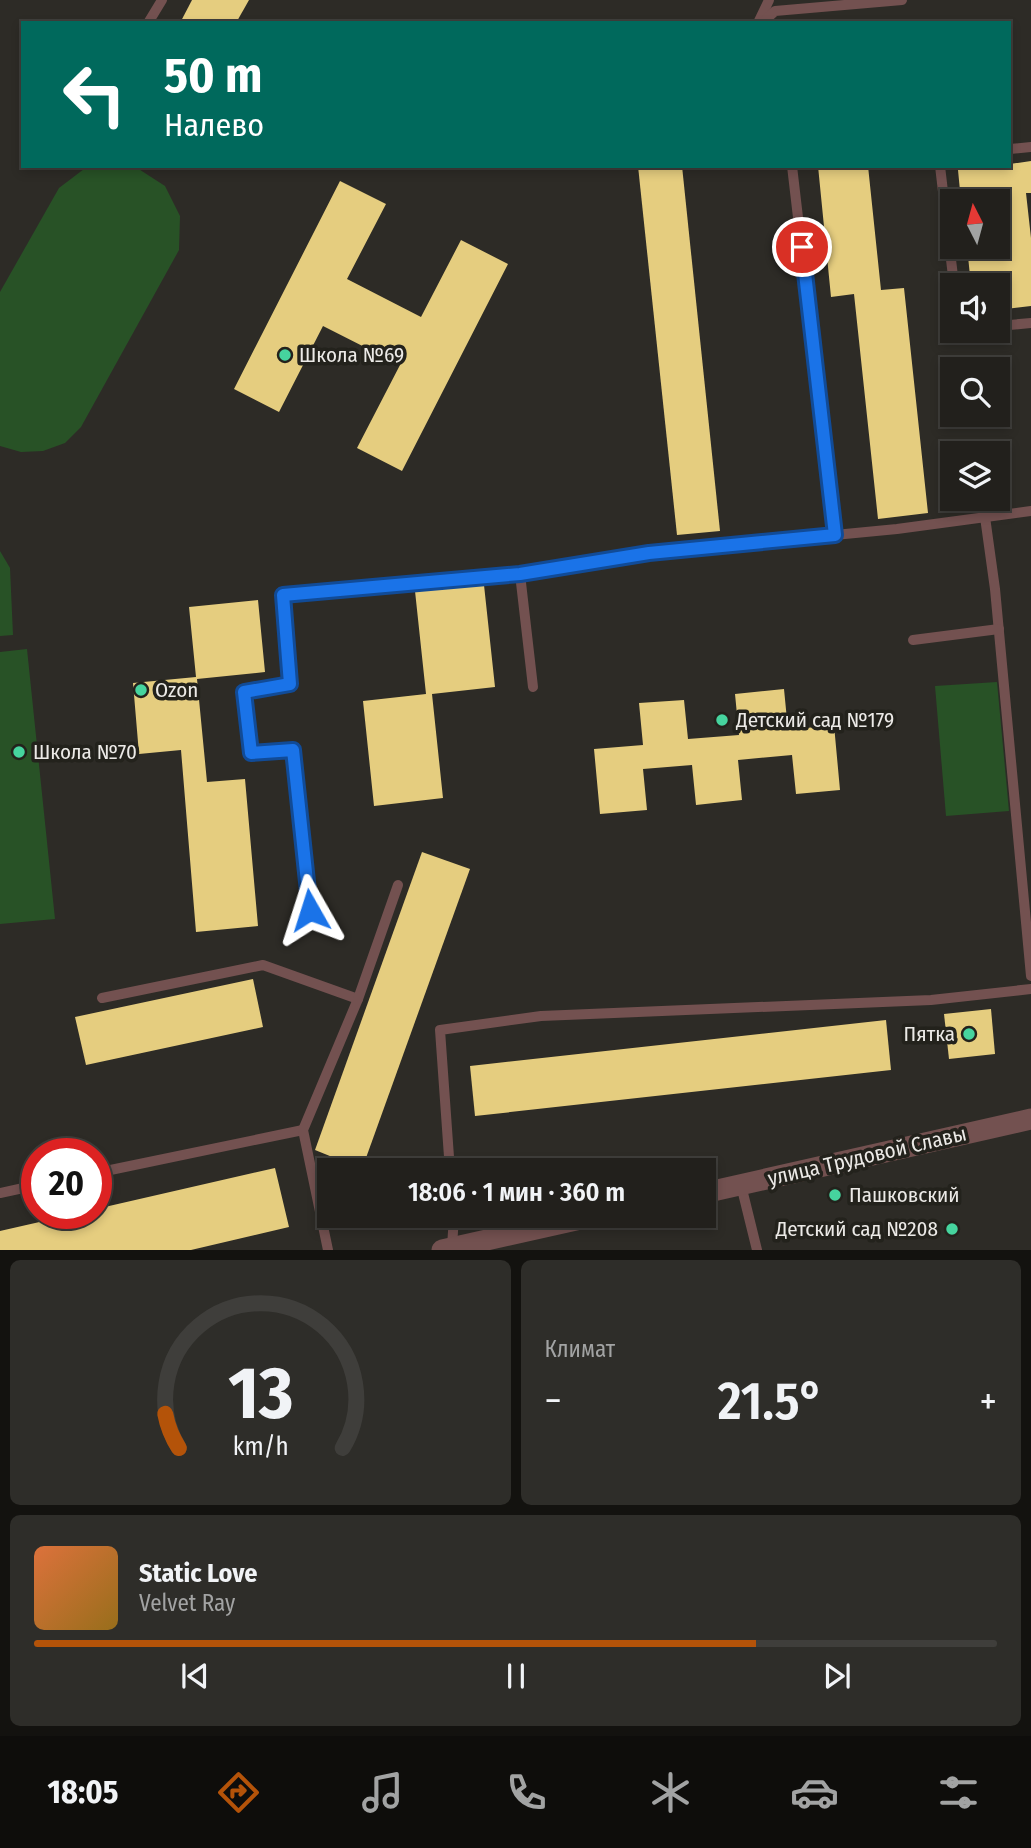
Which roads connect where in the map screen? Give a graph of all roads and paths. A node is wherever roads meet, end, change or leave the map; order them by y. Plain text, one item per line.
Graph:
1 (162, 0) edge
2 (769, 0) edge
3 (902, 0) edge
4 (775, 17) edge
5 (149, 21) edge
6 (761, 21) edge
7 (1031, 147) edge
8 (1011, 149) edge
9 (792, 168) edge
10 (940, 168) edge
11 (953, 273) edge
12 (1031, 323) edge
13 (1010, 325) edge
14 (1031, 511) edge
15 (985, 517) junction
16 (835, 535) junction
17 (520, 574) junction
18 (999, 629) junction
19 (914, 640) dead end
20 (533, 687) dead end
21 (398, 885) dead end
22 (310, 910) dead end
23 (1031, 976) edge
24 (1031, 989) edge
25 (102, 998) dead end
26 (358, 999) junction
27 (1031, 1119) edge
28 (303, 1130) junction
29 (449, 1158) edge
30 (112, 1170) edge
31 (741, 1185) junction
32 (21, 1188) edge
33 (716, 1190) edge
34 (0, 1193) edge
35 (451, 1228) edge
36 (539, 1228) edge
37 (447, 1248) edge
38 (327, 1250) edge
39 (757, 1250) edge

1 - 5 lane
2 - 6 lane
3 - 4 lane
7 - 8 lane
9 - 16 lane
10 - 11 lane
12 - 13 lane
14 - 15 lane
15 - 16 lane
15 - 18 lane
16 - 17 lane
17 - 20 lane
17 - 22 lane
18 - 19 lane
18 - 23 lane
21 - 26 lane
24 - 29 lane
25 - 26 lane
26 - 28 lane
27 - 31 street, улица Трудовой Славы
28 - 30 lane
28 - 38 lane
31 - 33 street, улица Трудовой Славы
31 - 39 lane
32 - 34 lane
35 - 37 lane
36 - 37 street

